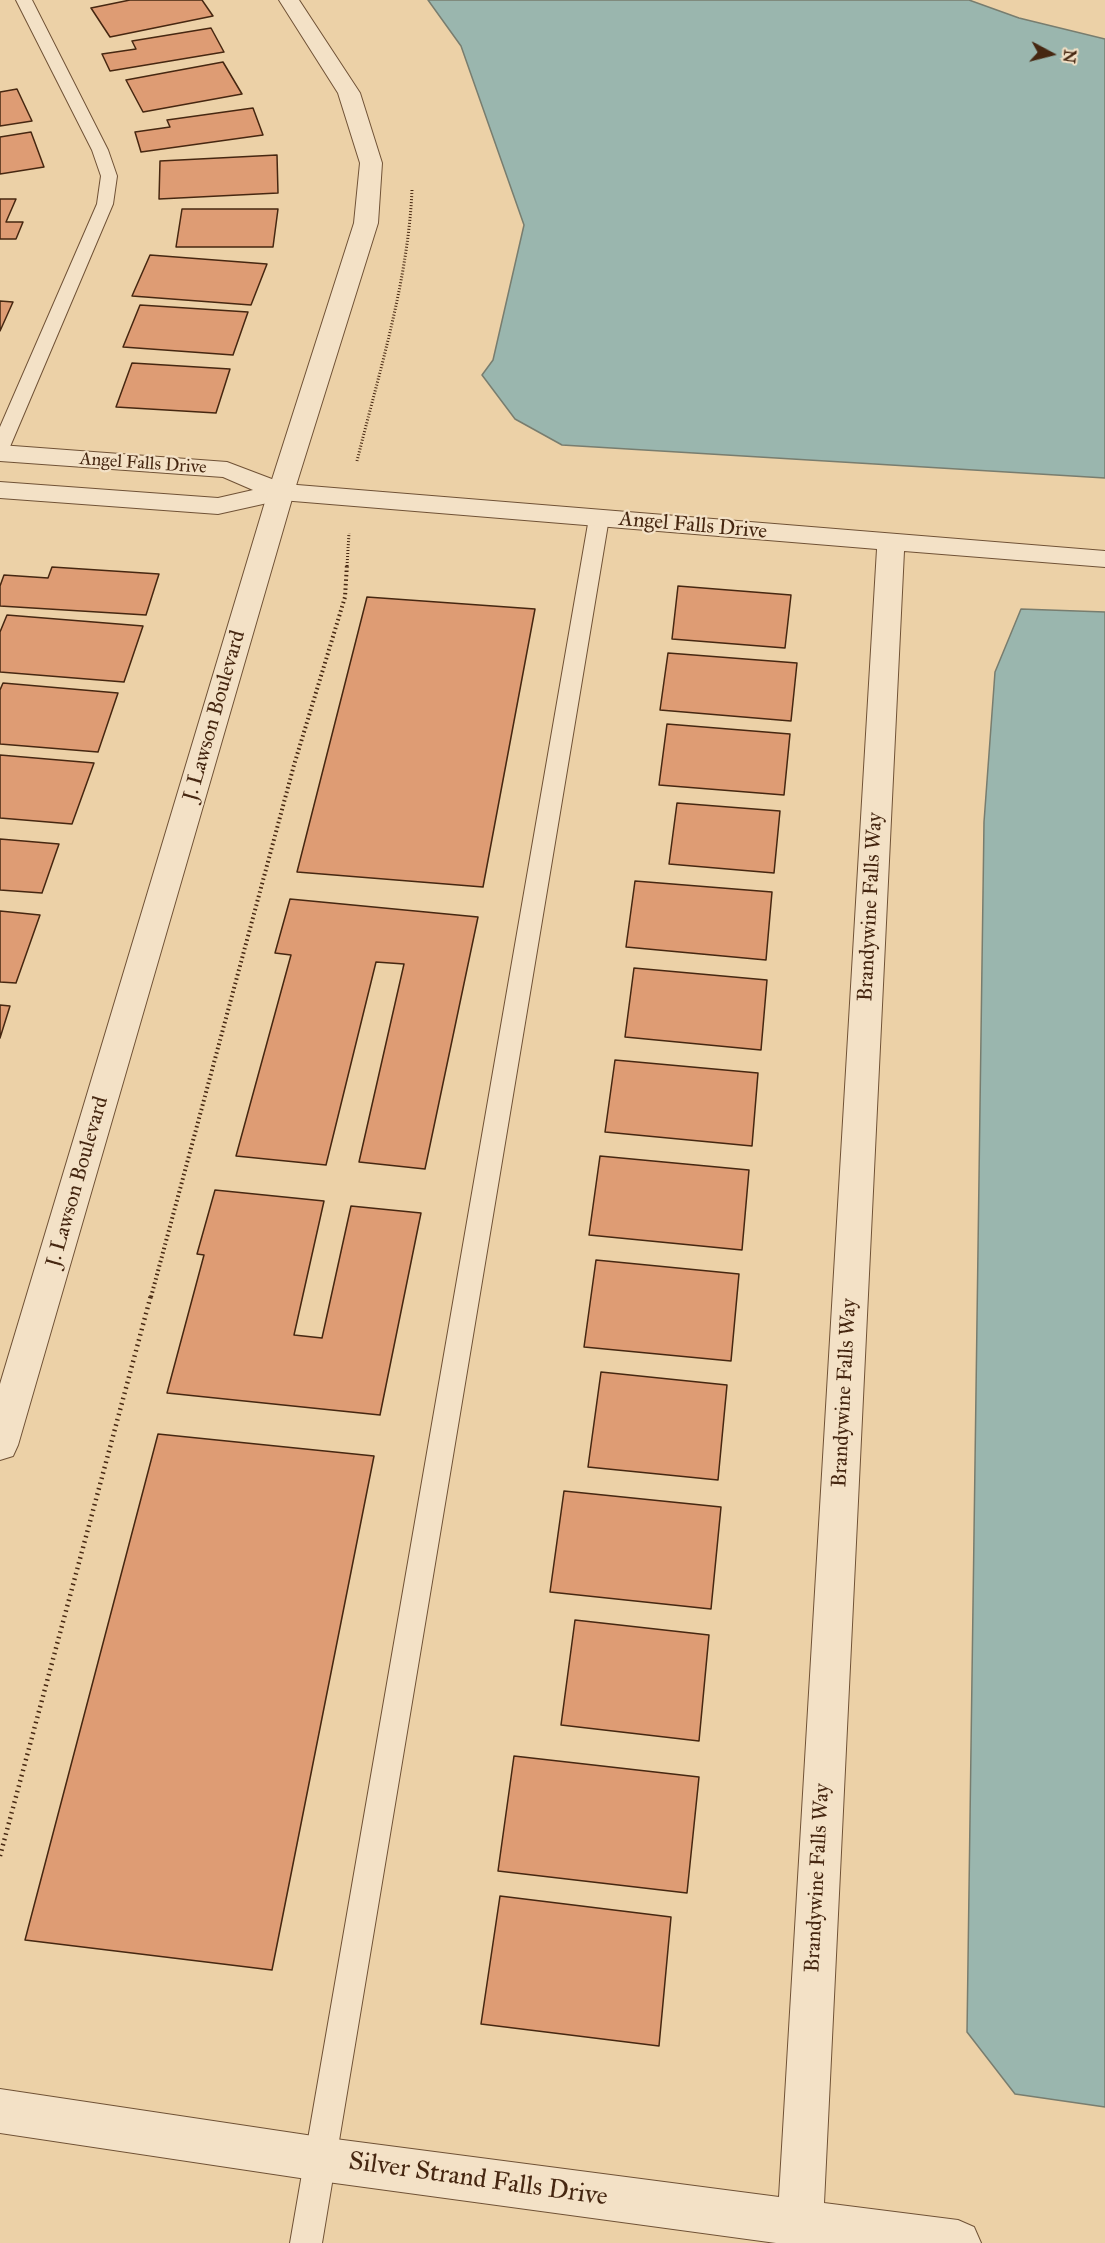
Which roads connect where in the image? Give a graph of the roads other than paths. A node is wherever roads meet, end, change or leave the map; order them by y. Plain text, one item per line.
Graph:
1 (24, 0) edge
2 (290, 0) edge
3 (0, 451) edge
4 (0, 490) edge
5 (281, 492) junction
6 (599, 518) junction
7 (891, 542) junction
8 (1105, 559) edge
9 (0, 1445) edge
10 (0, 2110) edge
11 (320, 2159) junction
12 (799, 2234) edge
13 (306, 2243) edge
14 (958, 2243) edge

1 - 3 lane
2 - 5 street, J. Lawson Boulevard
3 - 5 street, Angel Falls Drive
4 - 5 street, Angel Falls Drive
5 - 6 street, Angel Falls Drive
5 - 9 street, J. Lawson Boulevard
6 - 7 street, Angel Falls Drive
6 - 11 lane
7 - 8 street, Angel Falls Drive
7 - 12 street, Brandywine Falls Way
10 - 11 street, Silver Strand Falls Drive
11 - 12 street, Silver Strand Falls Drive
11 - 13 lane
12 - 14 street, Silver Strand Falls Drive

